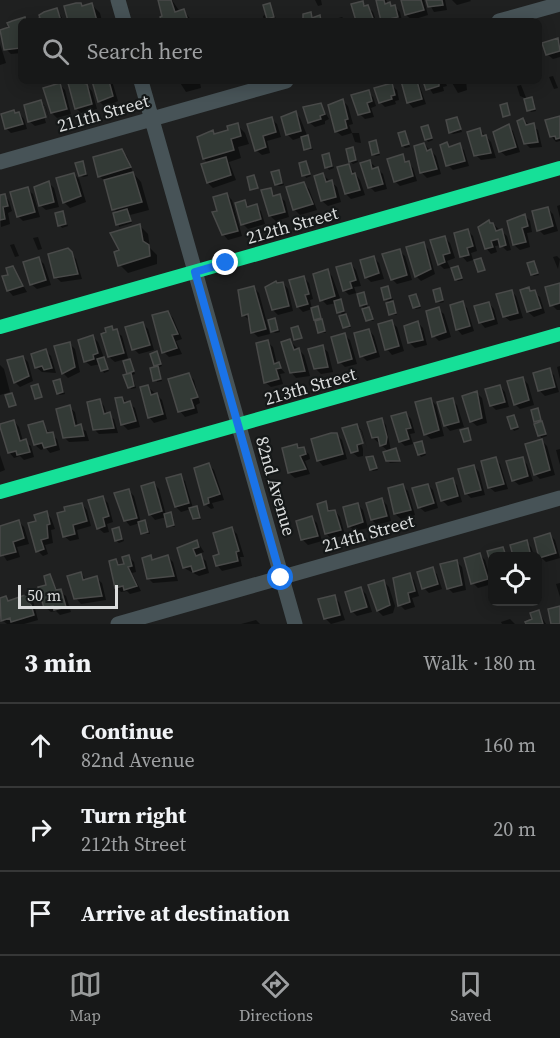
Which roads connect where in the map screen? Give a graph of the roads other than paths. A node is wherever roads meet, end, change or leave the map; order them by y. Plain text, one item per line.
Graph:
1 (118, 0) edge
2 (560, 4) edge
3 (123, 18) edge
4 (510, 18) edge
5 (142, 84) edge
6 (275, 84) edge
7 (152, 119) junction
8 (0, 162) edge
9 (560, 168) edge
10 (195, 272) junction
11 (0, 327) edge
12 (560, 334) edge
13 (238, 424) junction
14 (0, 492) edge
15 (560, 498) edge
16 (281, 578) junction
17 (118, 624) edge
18 (295, 624) edge

1 - 3 street
2 - 4 street
5 - 7 street, 82nd Avenue
6 - 7 street, 211th Street
7 - 8 street, 211th Street
7 - 10 street, 82nd Avenue
9 - 10 street, 212th Street
10 - 11 street, 212th Street
10 - 13 street, 82nd Avenue
12 - 13 street, 213th Street
13 - 14 street, 213th Street
13 - 16 street, 82nd Avenue
15 - 16 street, 214th Street
16 - 17 street, 214th Street
16 - 18 street, 82nd Avenue

